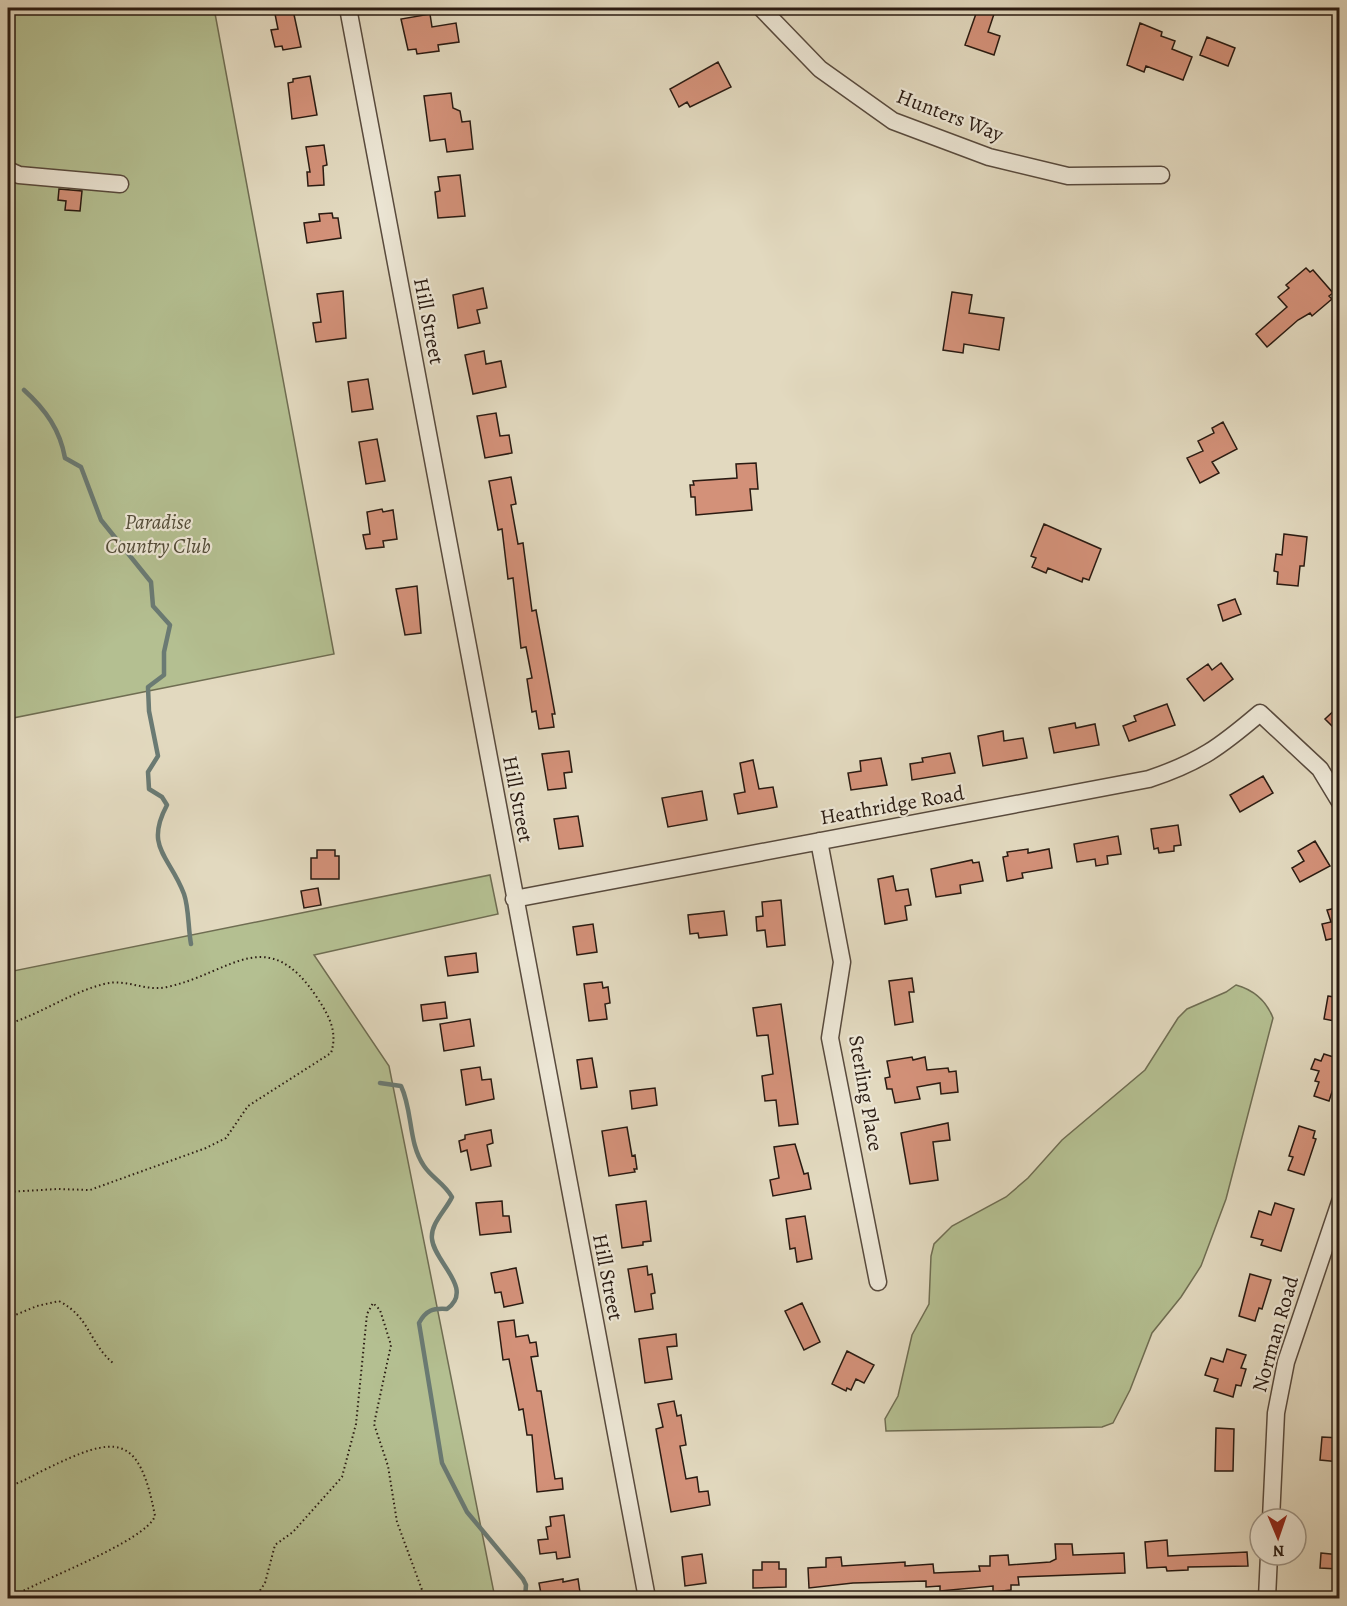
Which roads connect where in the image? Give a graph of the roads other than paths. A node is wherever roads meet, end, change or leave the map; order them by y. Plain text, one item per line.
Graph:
1 (348, 8) edge
2 (761, 8) edge
3 (8, 170) edge
4 (1161, 175) dead end
5 (120, 184) dead end
6 (1340, 802) edge
7 (819, 841) junction
8 (514, 899) junction
9 (1340, 1202) edge
10 (878, 1282) dead end
11 (1272, 1507) edge
12 (1268, 1567) edge
13 (647, 1599) edge
14 (1267, 1599) edge

1 - 8 street, Hill Street
2 - 4 street, Hunters Way
3 - 5 street
6 - 7 street, Heathridge Road
7 - 8 street, Heathridge Road
7 - 10 street, Sterling Place
8 - 13 street, Hill Street
9 - 11 street, Norman Road
12 - 14 street

